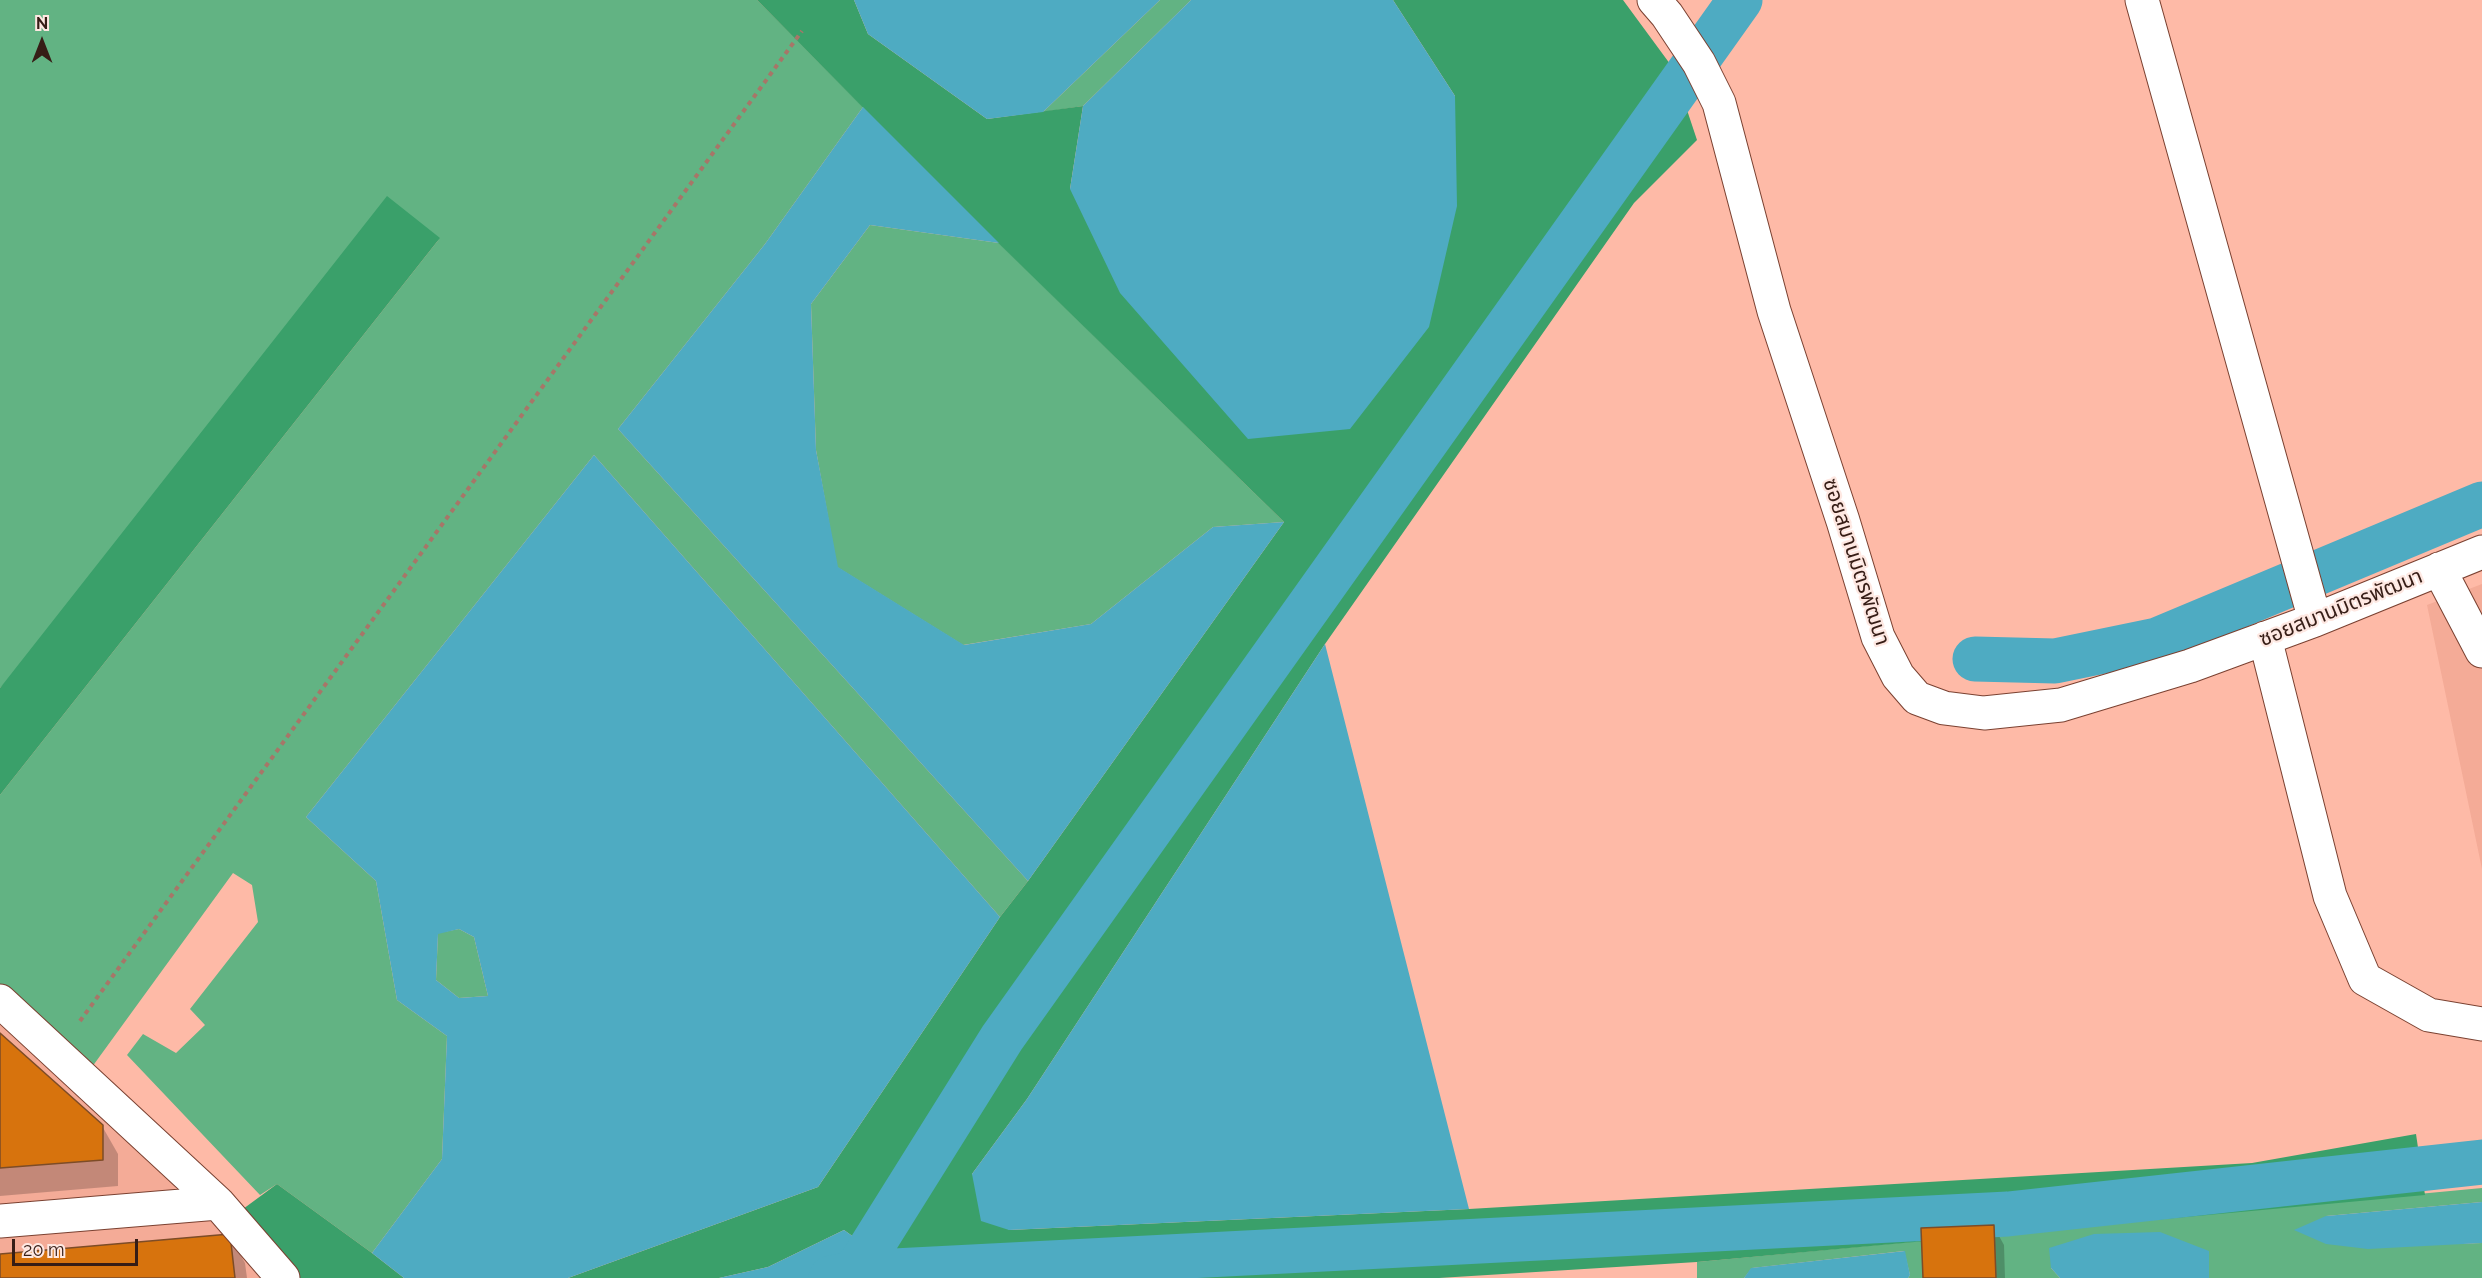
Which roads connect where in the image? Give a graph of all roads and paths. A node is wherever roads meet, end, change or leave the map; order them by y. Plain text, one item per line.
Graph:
1 (2142, 0) edge
2 (1661, 8) edge
3 (802, 31) dead end
4 (2482, 552) edge
5 (2439, 569) junction
6 (2316, 620) junction
7 (2265, 638) junction
8 (2482, 651) edge
9 (0, 1001) edge
10 (2482, 1024) edge
11 (56, 1053) junction
12 (218, 1203) junction
13 (0, 1221) edge
14 (283, 1278) edge

1 - 6 street
2 - 7 street, ซอยสมานมิตรพัฒนา
3 - 11 path
4 - 5 street, ซอยสมานมิตรพัฒนา
5 - 6 street, ซอยสมานมิตรพัฒนา
5 - 8 street
6 - 7 street, ซอยสมานมิตรพัฒนา
7 - 10 street
9 - 11 street
11 - 12 street
12 - 13 street
12 - 14 street

